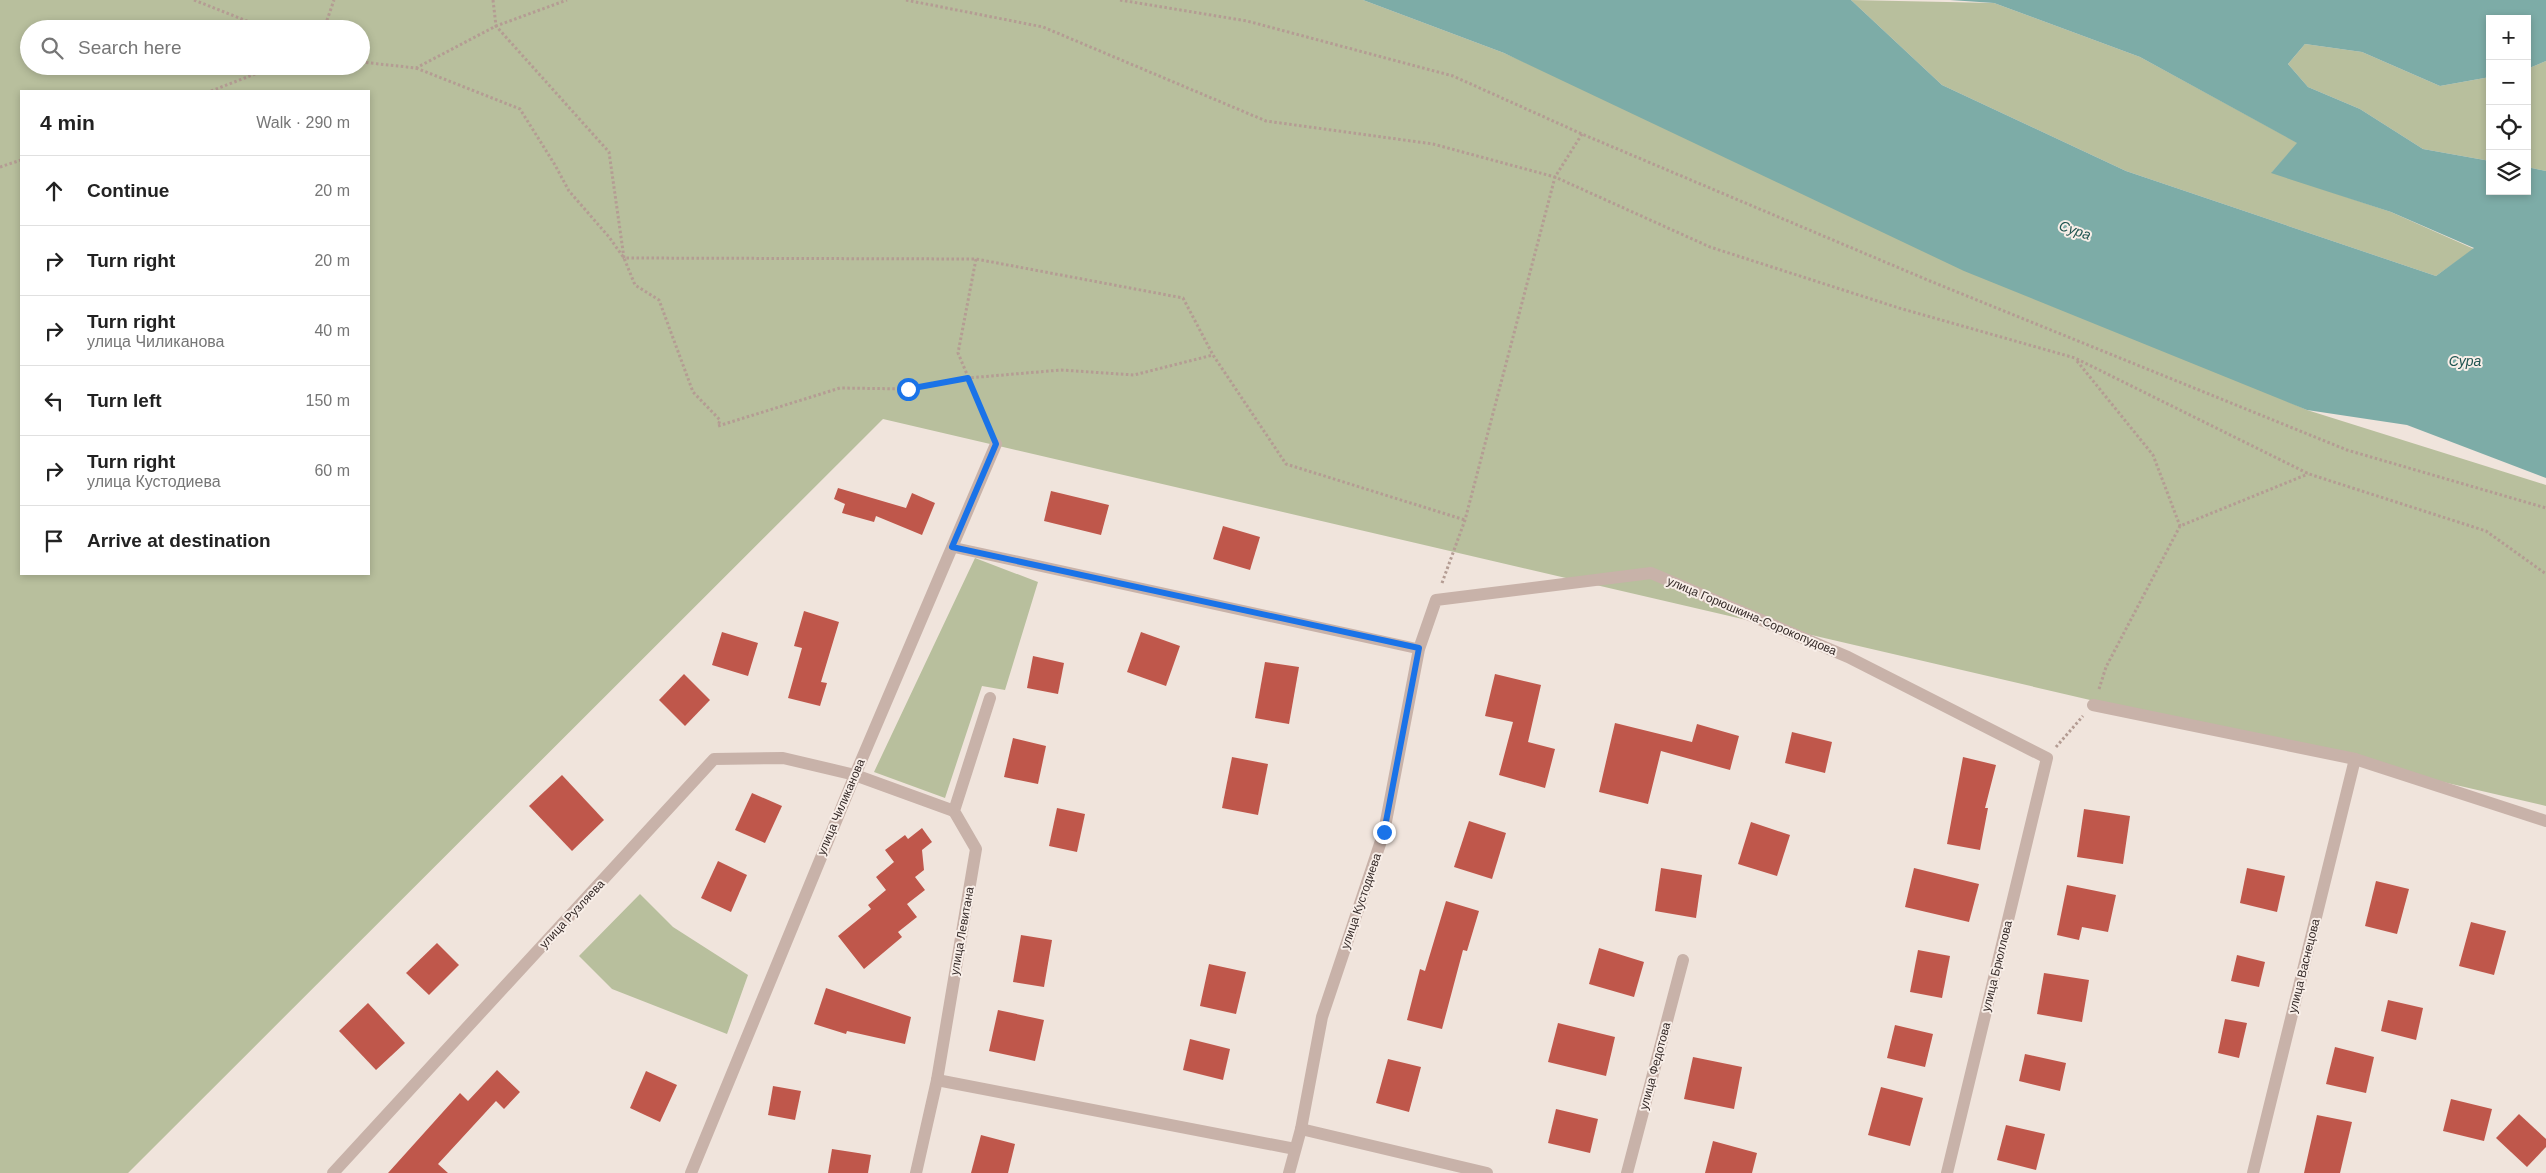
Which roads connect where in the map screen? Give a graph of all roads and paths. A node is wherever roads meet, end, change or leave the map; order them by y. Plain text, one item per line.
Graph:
1 (194, 0) edge
2 (334, 0) edge
3 (493, 0) edge
4 (567, 0) edge
5 (906, 0) edge
6 (1120, 0) edge
7 (245, 20) edge
8 (327, 20) edge
9 (496, 26) junction
10 (370, 63) edge
11 (416, 68) junction
12 (252, 75) edge
13 (214, 90) edge
14 (1582, 134) junction
15 (20, 160) edge
16 (0, 166) edge
17 (1555, 177) junction
18 (624, 258) junction
19 (976, 259) junction
20 (1213, 355) junction
21 (2075, 358) junction
22 (968, 378) junction
23 (996, 444) joint
24 (2309, 474) junction
25 (2546, 508) edge
26 (1465, 520) junction
27 (2180, 526) junction
28 (952, 547) junction
29 (2546, 574) edge
30 (1436, 600) junction
31 (1419, 648) junction
32 (990, 698) dead end
33 (2093, 705) junction
34 (2047, 758) junction
35 (2355, 759) junction
36 (855, 775) junction
37 (954, 811) junction
38 (2546, 821) edge
39 (1683, 960) dead end
40 (937, 1080) junction
41 (1301, 1129) junction
42 (1295, 1149) junction
43 (333, 1173) edge
44 (691, 1173) edge
45 (916, 1173) edge
46 (1289, 1173) edge
47 (1487, 1173) edge
48 (1627, 1173) edge
49 (1947, 1173) edge
50 (2253, 1173) edge

1 - 7 path
2 - 8 path
3 - 9 path
4 - 9 path
5 - 17 path
6 - 14 path
9 - 11 path
9 - 18 path
10 - 11 path
11 - 18 path
12 - 13 path
14 - 17 path
14 - 25 path
15 - 16 path
17 - 21 path
17 - 26 path
18 - 19 path
18 - 22 path
19 - 20 path
19 - 22 path
20 - 22 path
20 - 26 path
21 - 24 path
21 - 27 path
22 - 23 path
23 - 28 street, улица Чиликанова
24 - 27 path
24 - 29 path
26 - 30 path
27 - 33 path
28 - 31 lane
28 - 36 street, улица Чиликанова
30 - 31 street, улица Кустодиева
30 - 34 street, улица Горюшкина-Сорокопудова
31 - 41 street, улица Кустодиева
32 - 37 street
33 - 34 path
33 - 35 street
34 - 49 street, улица Брюллова
35 - 38 street
35 - 50 street, улица Васнецова
36 - 37 street, улица Рузляева
36 - 43 street, улица Рузляева
36 - 44 street, улица Чиликанова
37 - 40 street, улица Левитана
39 - 48 street, улица Федотова
40 - 42 street
40 - 45 street, улица Левитана
41 - 42 street, улица Кустодиева
41 - 47 street
42 - 46 street, улица Кустодиева

